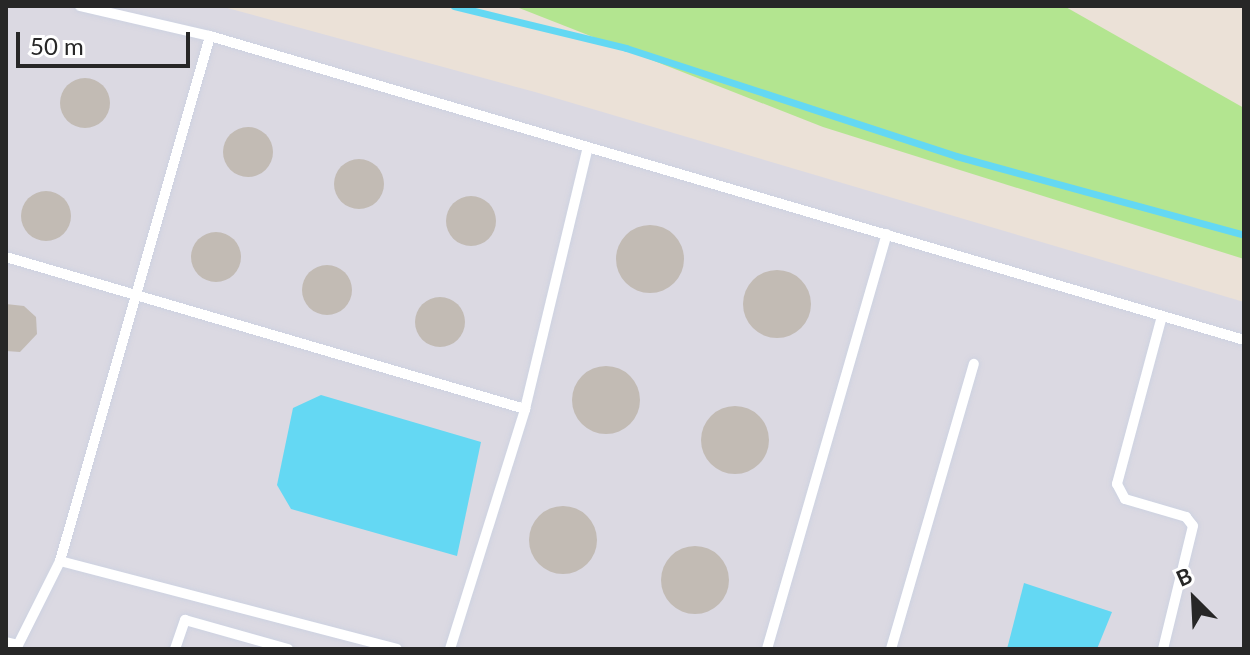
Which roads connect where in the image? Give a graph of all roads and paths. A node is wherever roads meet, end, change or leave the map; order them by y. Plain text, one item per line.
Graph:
1 (80, 6) edge
2 (210, 36) junction
3 (587, 150) junction
4 (887, 234) junction
5 (6, 257) edge
6 (139, 295) junction
7 (1162, 316) junction
8 (1244, 340) edge
9 (974, 364) dead end
10 (525, 409) junction
11 (60, 561) junction
12 (6, 642) edge
13 (18, 645) junction
14 (384, 648) edge
15 (32, 649) edge
16 (175, 649) edge
17 (288, 649) edge
18 (397, 649) edge
19 (450, 649) edge
20 (767, 649) edge
21 (891, 649) edge
22 (1163, 649) edge

1 - 2 lane
2 - 3 lane
2 - 6 lane
3 - 4 lane
3 - 10 lane
4 - 7 lane
4 - 20 lane
5 - 6 lane
6 - 10 lane
6 - 11 lane
7 - 8 lane
7 - 22 lane
9 - 21 lane
10 - 19 lane
11 - 13 lane
11 - 14 lane
12 - 13 lane
13 - 15 lane
14 - 18 lane
16 - 17 lane

